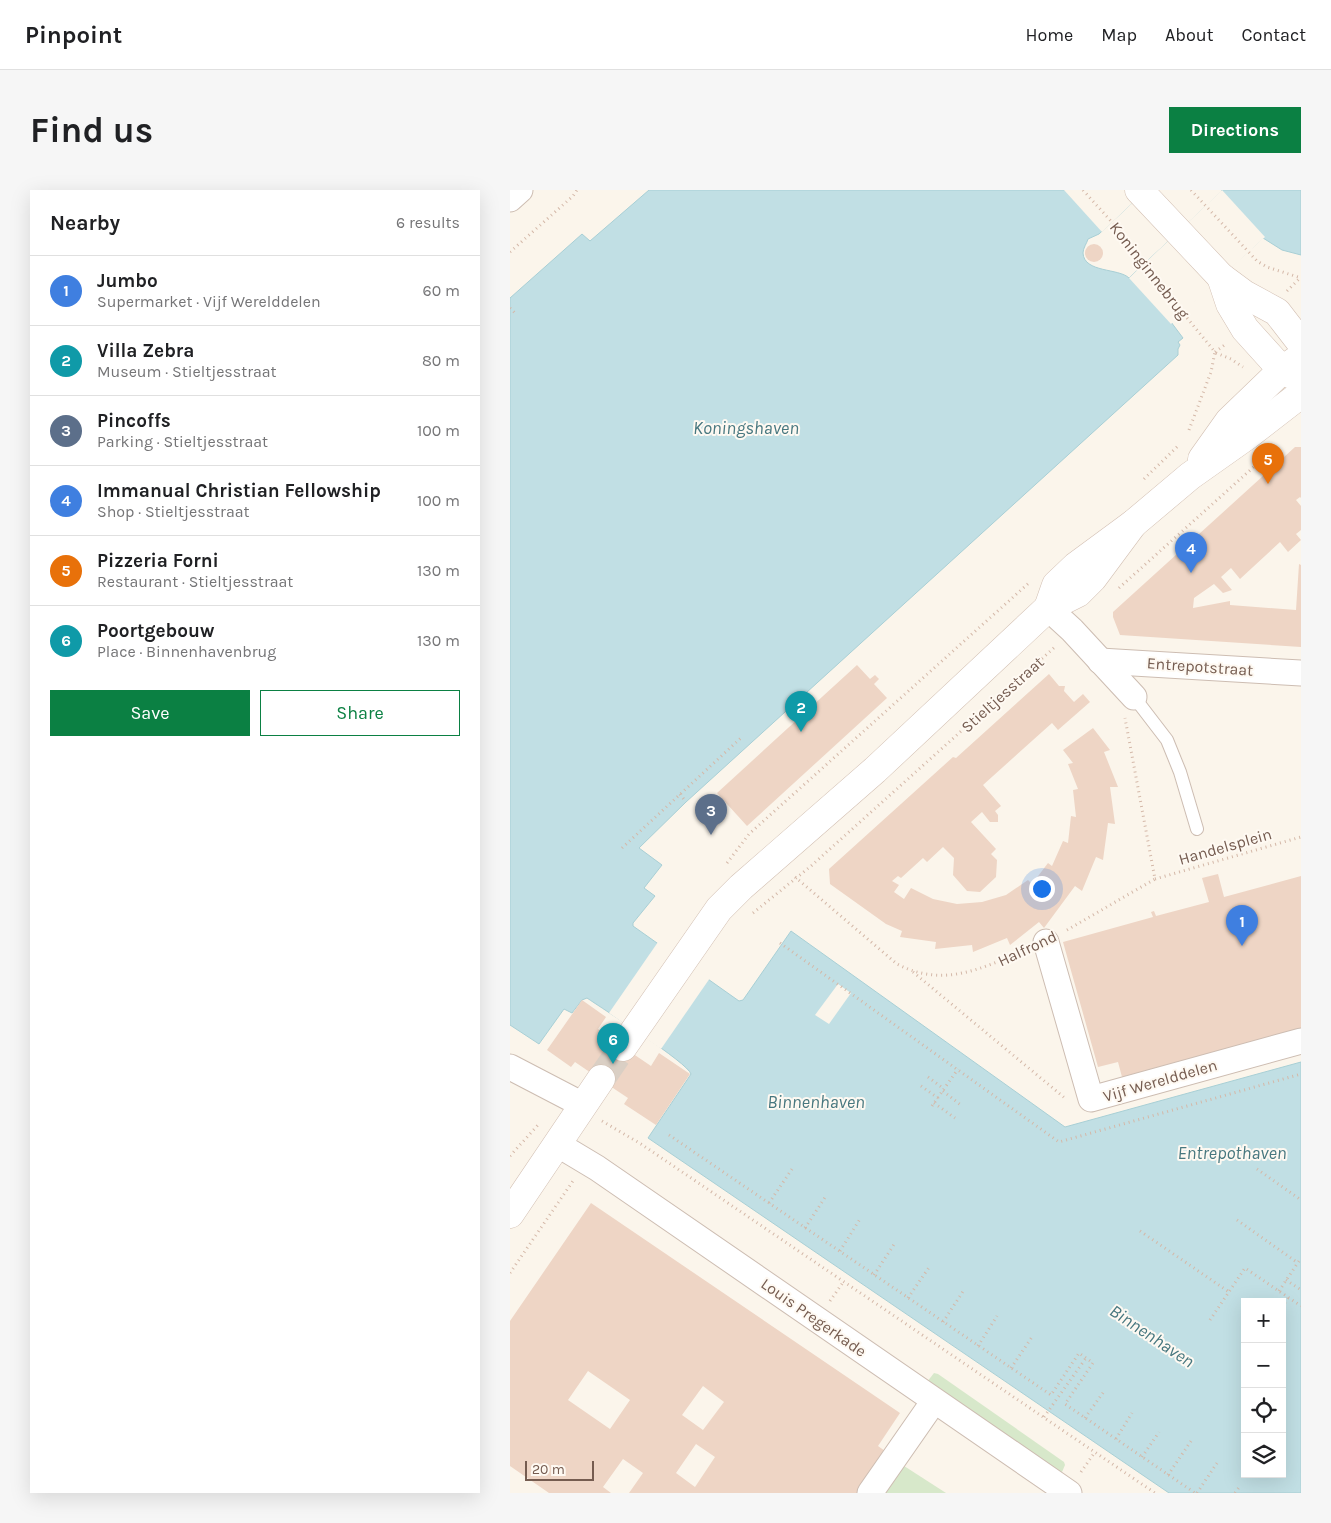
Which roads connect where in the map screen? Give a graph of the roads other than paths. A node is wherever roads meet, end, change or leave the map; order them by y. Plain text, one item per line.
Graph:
1 (520, 190) edge
2 (1140, 192) edge
3 (510, 199) edge
4 (1221, 278) junction
5 (1289, 312) edge
6 (1301, 343) edge
7 (1295, 369) edge
8 (1301, 394) edge
9 (1190, 476) junction
10 (1048, 608) junction
11 (1100, 661) junction
12 (1301, 672) edge
13 (1134, 697) joint
14 (1197, 830) dead end
15 (1046, 942) road end
16 (629, 1039) tunnel mouth
17 (1301, 1041) edge
18 (510, 1067) edge
19 (601, 1079) tunnel mouth
20 (592, 1113) junction
21 (557, 1144) junction
22 (510, 1214) edge
23 (934, 1401) junction
24 (870, 1493) edge
25 (1069, 1493) edge

1 - 3 street
2 - 4 street
4 - 5 street
4 - 7 street
5 - 6 street
7 - 9 street, Stieltjesstraat
8 - 9 street, Stieltjesstraat
9 - 10 street, Stieltjesstraat
10 - 11 street
10 - 16 street, Stieltjesstraat
11 - 12 street, Entrepotstraat
11 - 13 street
13 - 14 lane
15 - 17 street, Vijf Werelddelen
18 - 20 street
19 - 20 street
20 - 21 street
21 - 22 street
21 - 23 street, Louis Pregerkade
23 - 24 street
23 - 25 street, Louis Pregerkade

